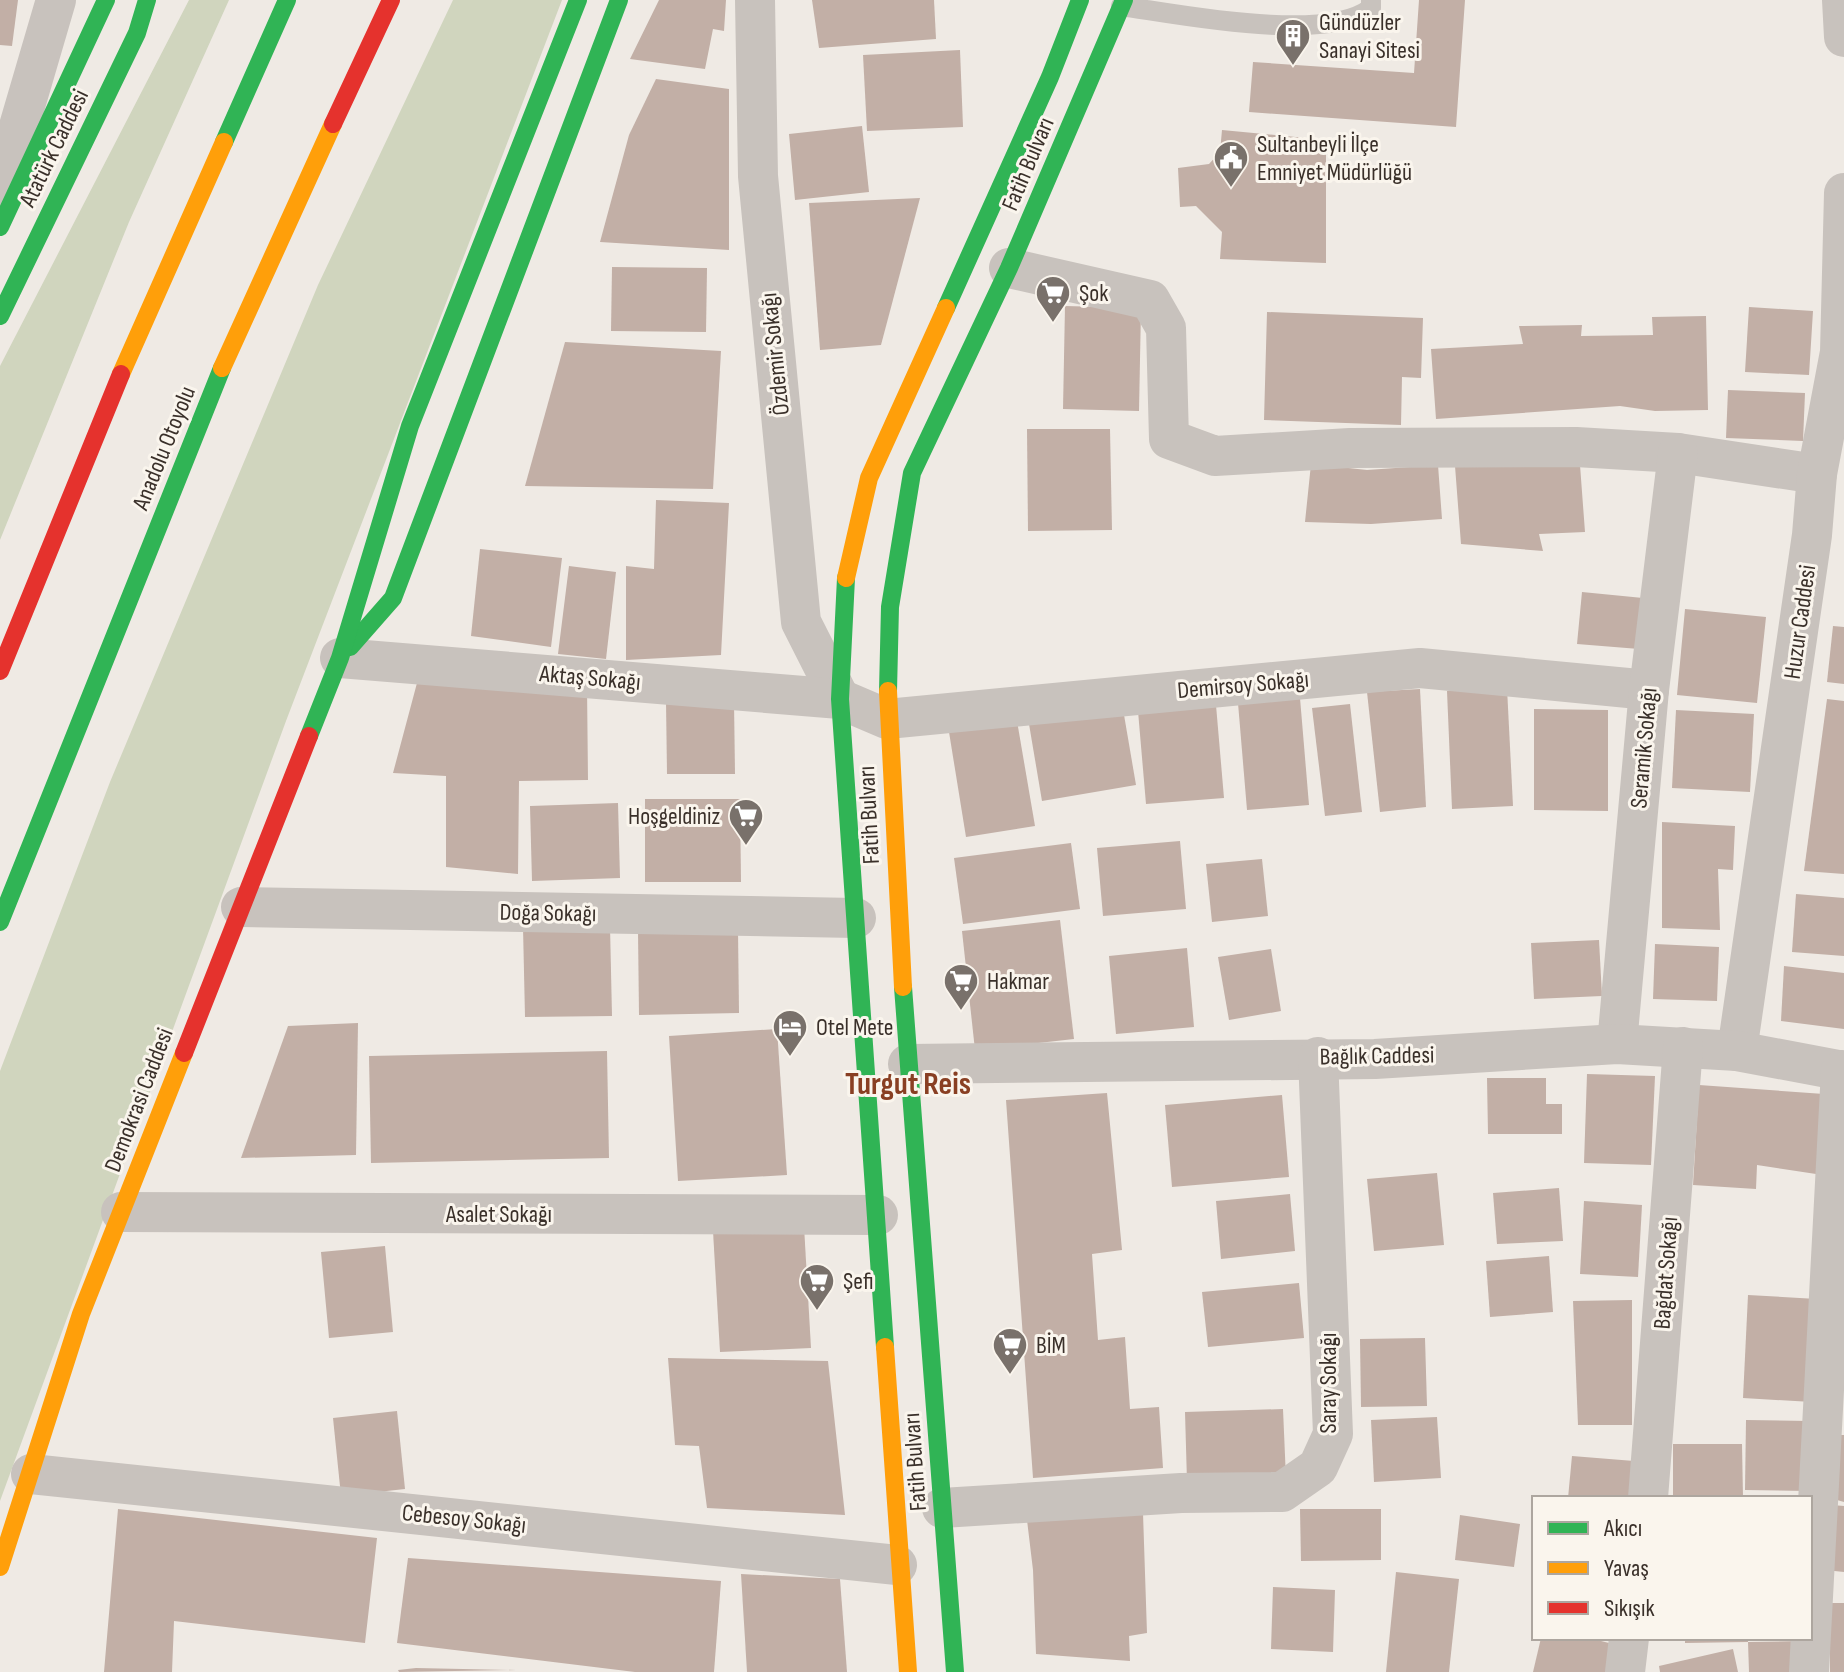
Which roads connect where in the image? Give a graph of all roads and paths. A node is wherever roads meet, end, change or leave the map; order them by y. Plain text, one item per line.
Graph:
1 (56, 0) edge
2 (106, 0) edge
3 (147, 0) edge
4 (287, 0) edge
5 (391, 0) edge
6 (578, 0) edge
7 (619, 0) edge
8 (755, 0) edge
9 (1080, 0) edge
10 (1371, 0) edge
11 (1842, 0) edge
12 (1123, 3) edge
13 (1844, 37) edge
14 (0, 191) edge
15 (1844, 193) edge
16 (0, 227) edge
17 (1009, 268) junction
18 (0, 316) edge
19 (1842, 352) edge
20 (1678, 453) junction
21 (1817, 474) junction
22 (340, 658) junction
23 (0, 671) edge
24 (1649, 690) junction
25 (840, 699) junction
26 (887, 719) junction
27 (241, 907) junction
28 (856, 918) junction
29 (0, 922) edge
30 (1617, 1044) junction
31 (1683, 1047) junction
32 (1737, 1051) junction
33 (1318, 1057) junction
34 (908, 1064) junction
35 (1842, 1070) edge
36 (121, 1212) junction
37 (878, 1215) junction
38 (31, 1474) junction
39 (1648, 1496) edge
40 (942, 1508) junction
41 (897, 1565) junction
42 (0, 1567) edge
43 (1812, 1617) edge
44 (1629, 1640) edge
45 (1811, 1640) edge
46 (908, 1672) edge
47 (955, 1672) edge
48 (1625, 1672) edge
49 (1809, 1672) edge

1 - 14 street
2 - 16 main road, Atatürk Caddesi
3 - 18 main road, Atatürk Caddesi
4 - 23 main road
5 - 29 main road, Anadolu Otoyolu
6 - 22 main road
7 - 22 main road
8 - 25 street, Özdemir Sokağı
9 - 25 main road, Fatih Bulvarı
10 - 12 lane
11 - 13 street
12 - 17 main road, Fatih Bulvarı
15 - 19 street, Huzur Caddesi
17 - 20 street
17 - 26 main road, Fatih Bulvarı
19 - 21 street, Huzur Caddesi
20 - 21 street
20 - 24 street, Seramik Sokağı
21 - 32 street, Huzur Caddesi
22 - 25 street, Aktaş Sokağı
22 - 27 main road, Demokrasi Caddesi
24 - 26 street, Demirsoy Sokağı
24 - 30 street, Seramik Sokağı
25 - 26 street, Demirsoy Sokağı
25 - 28 main road, Fatih Bulvarı
26 - 34 main road, Fatih Bulvarı
27 - 28 street, Doğa Sokağı
27 - 36 main road, Demokrasi Caddesi
28 - 37 main road, Fatih Bulvarı
30 - 31 street, Bağlık Caddesi
30 - 33 street, Bağlık Caddesi
31 - 32 street, Bağlık Caddesi
31 - 39 street, Bağdat Sokağı
32 - 35 street, Bağlık Caddesi
33 - 34 street, Bağlık Caddesi
33 - 40 street, Saray Sokağı
34 - 40 main road, Fatih Bulvarı
35 - 43 street
36 - 37 street, Asalet Sokağı
36 - 38 main road, Demokrasi Caddesi
37 - 41 main road, Fatih Bulvarı
38 - 41 street, Cebesoy Sokağı
38 - 42 main road, Demokrasi Caddesi
40 - 47 main road, Fatih Bulvarı
41 - 46 main road, Fatih Bulvarı
44 - 48 street
45 - 49 street

